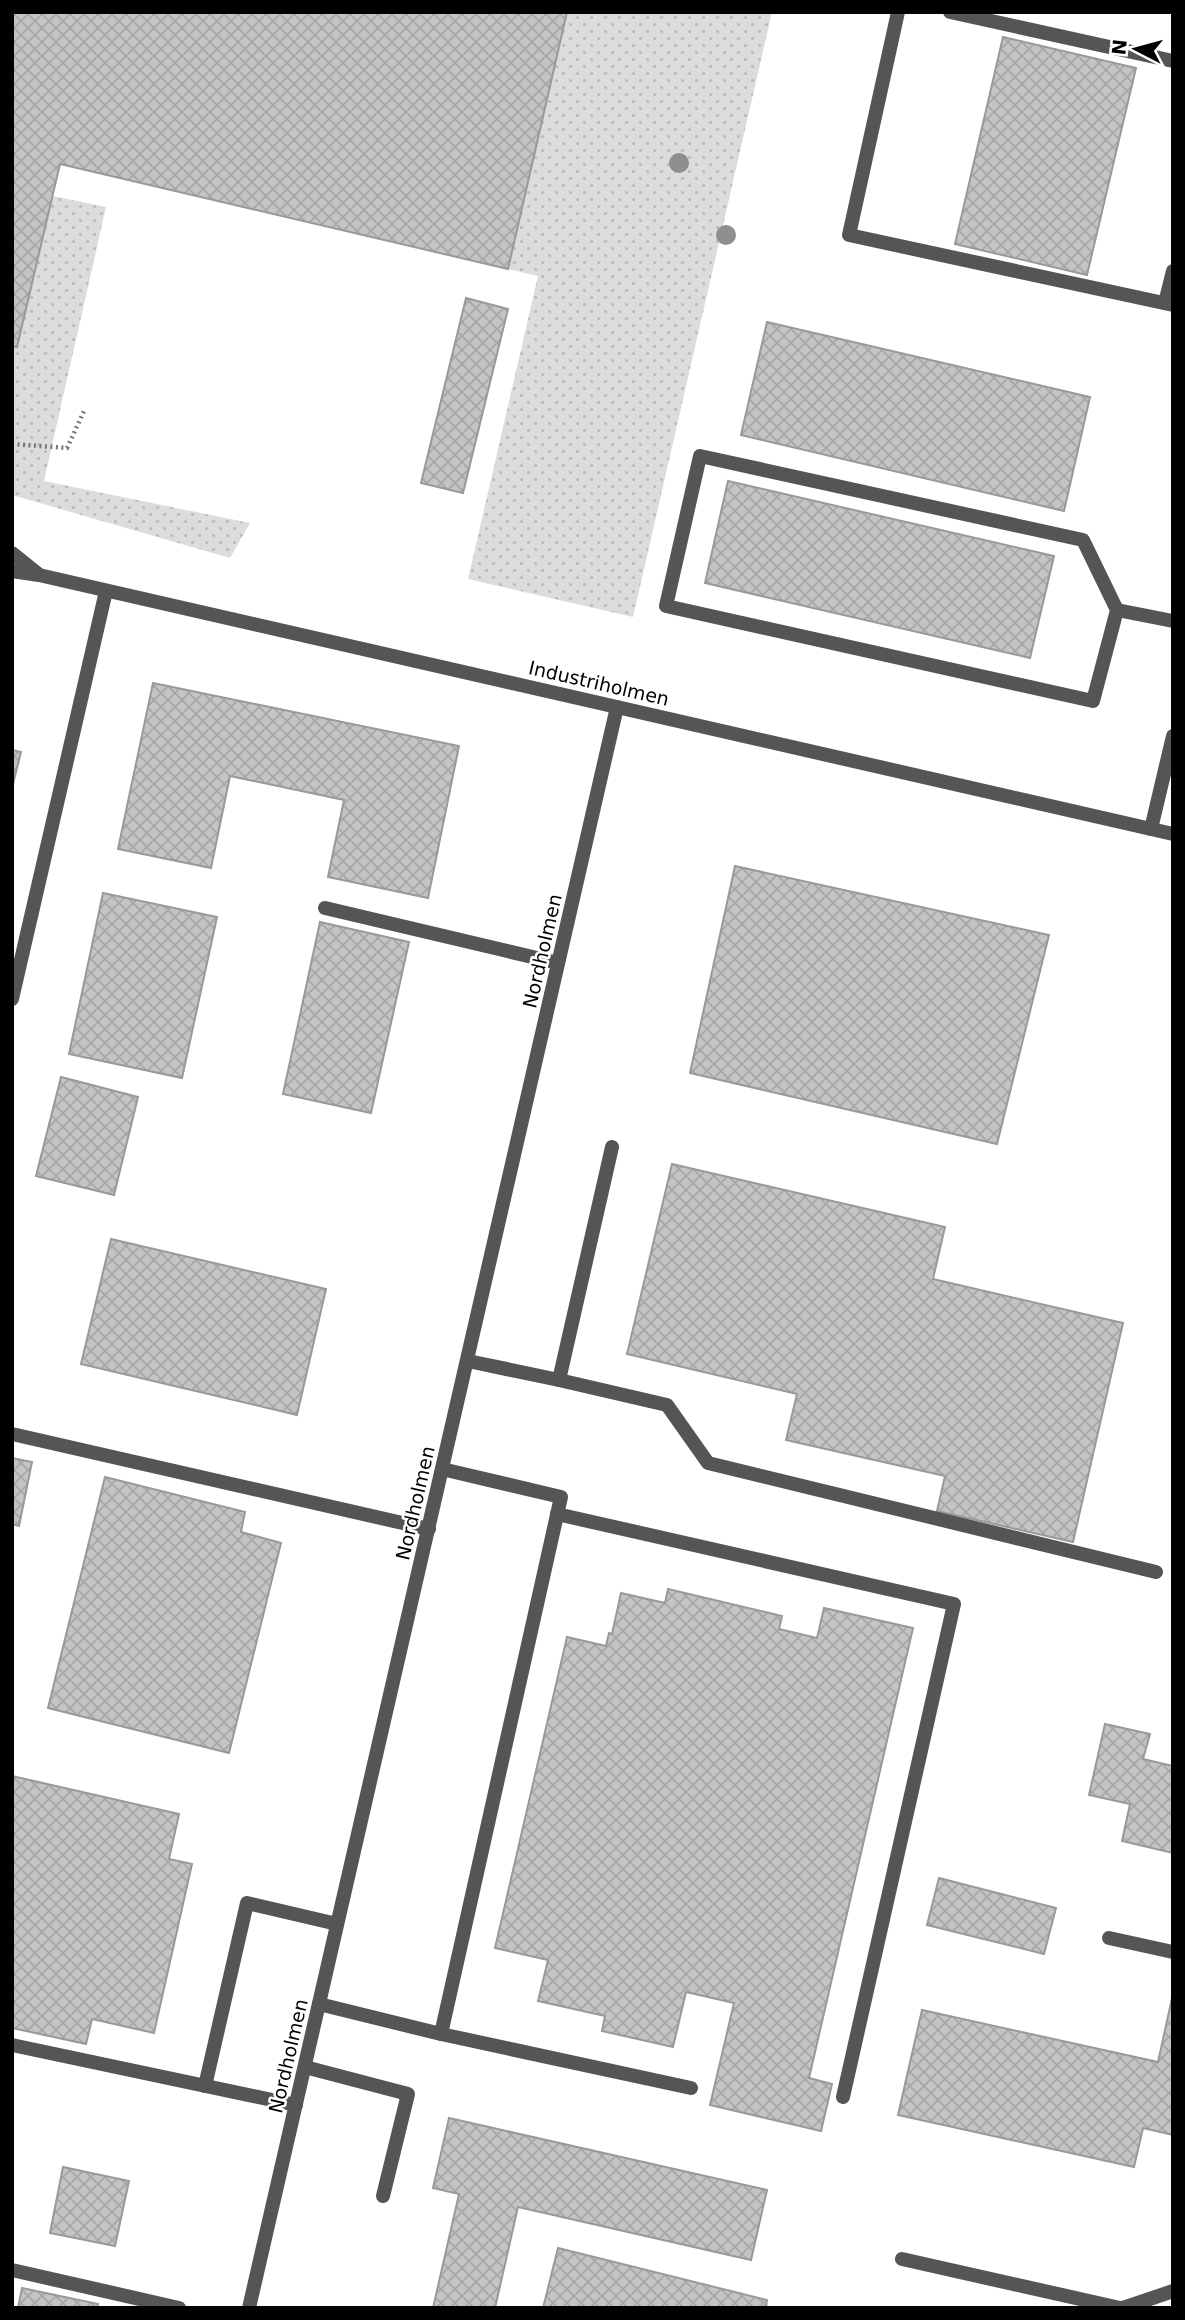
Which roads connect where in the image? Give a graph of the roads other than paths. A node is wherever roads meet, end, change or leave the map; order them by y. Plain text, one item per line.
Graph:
1 (898, 12) edge
2 (950, 12) edge
3 (1173, 61) edge
4 (1173, 271) edge
5 (1169, 304) edge
6 (12, 554) edge
7 (12, 571) edge
8 (39, 575) junction
9 (106, 591) junction
10 (1117, 610) junction
11 (1173, 621) edge
12 (617, 707) junction
13 (1173, 736) edge
14 (1151, 829) junction
15 (1173, 834) edge
16 (325, 908) dead end
17 (558, 963) junction
18 (12, 999) edge
19 (612, 1147) dead end
20 (468, 1361) junction
21 (559, 1380) junction
22 (12, 1434) edge
23 (442, 1469) junction
24 (557, 1514) junction
25 (429, 1529) junction
26 (1156, 1572) dead end
27 (337, 1924) junction
28 (1109, 1938) dead end
29 (1173, 1952) edge
30 (319, 2004) junction
31 (441, 2034) junction
32 (12, 2045) edge
33 (304, 2067) junction
34 (205, 2086) junction
35 (691, 2088) dead end
36 (843, 2097) dead end
37 (296, 2105) junction
38 (383, 2196) dead end
39 (902, 2259) dead end
40 (12, 2270) edge
41 (1173, 2291) edge
42 (134, 2303) edge
43 (179, 2308) edge
44 (249, 2308) edge
45 (1121, 2308) edge

1 - 5 street
2 - 3 street
4 - 5 street
6 - 8 street, Industriholmen
7 - 8 street, Industriholmen
8 - 9 street, Industriholmen
9 - 12 street, Industriholmen
9 - 18 street
10 - 10 street
10 - 11 street
12 - 14 street, Industriholmen
12 - 17 street, Nordholmen
13 - 14 street
14 - 15 street, Industriholmen
16 - 17 street
17 - 20 street, Nordholmen
19 - 21 street
20 - 21 street
20 - 23 street, Nordholmen
21 - 26 street
22 - 25 street
23 - 24 street
23 - 25 street, Nordholmen
24 - 31 street
24 - 36 street
25 - 27 street, Nordholmen
27 - 30 street, Nordholmen
27 - 34 street
28 - 29 street
30 - 31 street
30 - 33 street, Nordholmen
31 - 35 street
32 - 34 street
33 - 37 street, Nordholmen
33 - 38 street
34 - 37 street
37 - 44 street, Nordholmen
39 - 45 street
40 - 42 street
41 - 45 street
42 - 43 street

